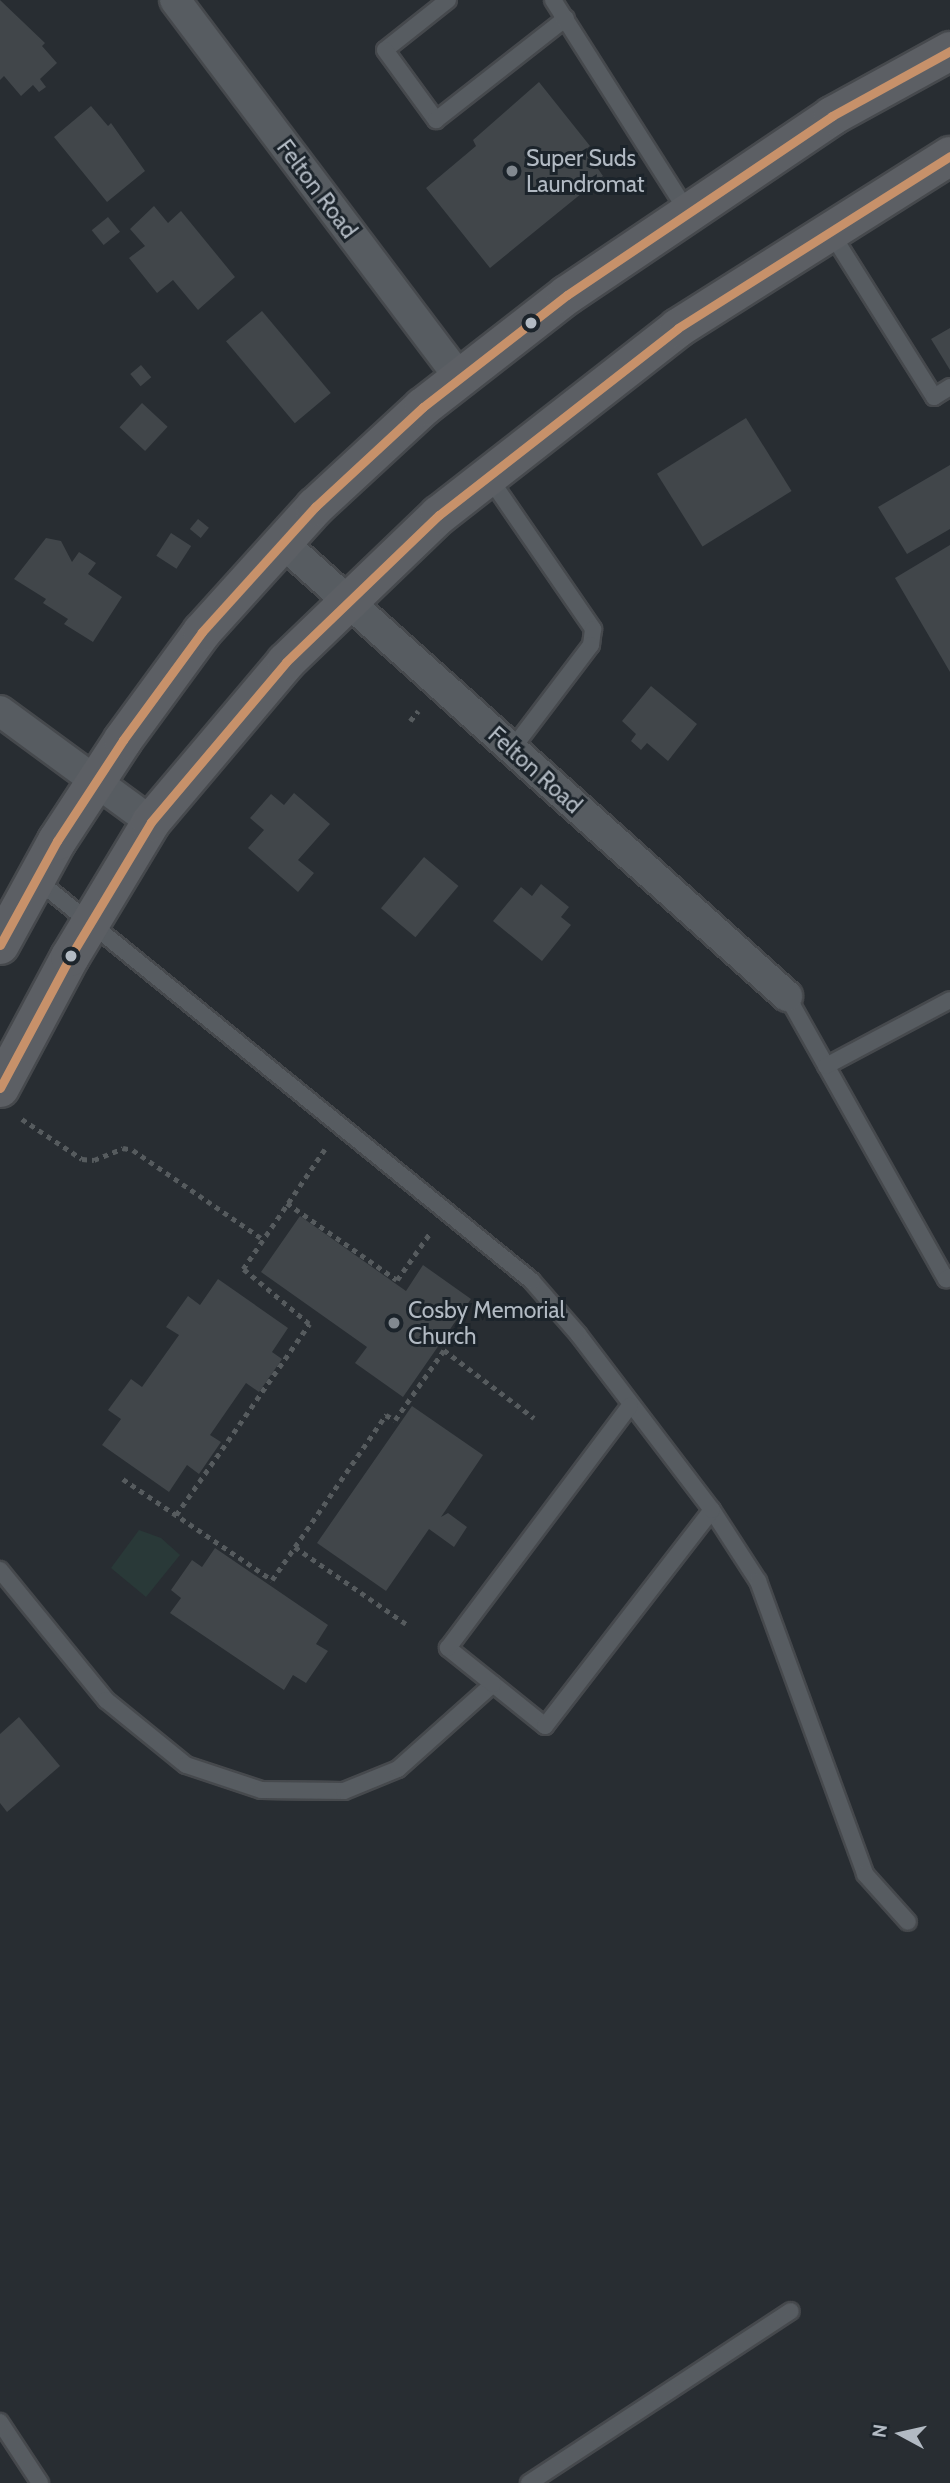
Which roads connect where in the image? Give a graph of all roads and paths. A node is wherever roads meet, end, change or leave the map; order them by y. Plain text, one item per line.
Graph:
1 (175, 0) edge
2 (448, 0) edge
3 (553, 0) edge
4 (566, 18) junction
5 (950, 51) edge
6 (950, 156) edge
7 (688, 213) junction
8 (829, 228) junction
9 (460, 378) junction
10 (950, 387) edge
11 (488, 476) junction
12 (283, 543) junction
13 (349, 602) junction
14 (0, 711) edge
15 (512, 749) junction
16 (97, 780) junction
17 (151, 822) junction
18 (36, 879) junction
19 (90, 922) junction
20 (0, 945) edge
21 (787, 996) joint
22 (950, 1000) edge
23 (826, 1066) junction
24 (9, 1102) edge
25 (330, 1143) dead end
26 (287, 1203) junction
27 (432, 1229) dead end
28 (261, 1238) junction
29 (950, 1277) edge
30 (630, 1406) junction
31 (534, 1418) dead end
32 (123, 1479) dead end
33 (712, 1510) junction
34 (176, 1515) junction
35 (295, 1547) junction
36 (0, 1570) edge
37 (406, 1624) dead end
38 (493, 1684) junction
39 (908, 1922) dead end
40 (791, 2311) dead end
41 (0, 2422) edge
42 (40, 2483) edge
43 (529, 2483) edge

1 - 9 street, Felton Road
2 - 4 lane
3 - 4 lane
4 - 7 lane
5 - 7 main road
6 - 8 main road
7 - 9 main road
8 - 10 lane
8 - 11 main road
9 - 12 main road
11 - 13 main road
11 - 15 lane
12 - 13 street, Felton Road
12 - 16 main road
13 - 15 street, Felton Road
13 - 17 main road
14 - 16 street
15 - 21 street, Felton Road
16 - 17 street
16 - 18 main road
17 - 19 main road
18 - 19 lane
18 - 20 main road
19 - 24 main road
19 - 30 lane
21 - 23 lane
22 - 23 lane
23 - 29 lane
24 - 28 path
25 - 26 path
26 - 27 path
26 - 28 path
28 - 34 path
30 - 33 lane
30 - 38 lane
31 - 35 path
32 - 34 path
33 - 38 lane
33 - 39 lane
34 - 35 path
35 - 37 path
36 - 38 lane
40 - 43 lane
41 - 42 lane

